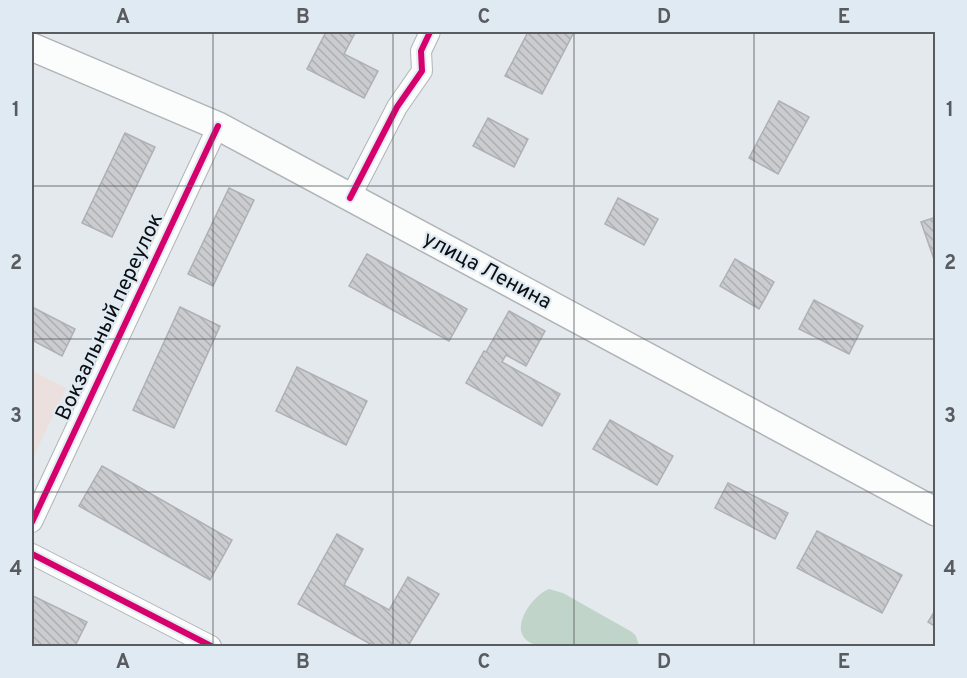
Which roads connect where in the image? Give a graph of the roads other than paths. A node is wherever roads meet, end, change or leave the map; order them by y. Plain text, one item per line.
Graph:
1 (430, 32) edge
2 (32, 47) edge
3 (218, 126) junction
4 (350, 198) junction
5 (936, 512) edge
6 (32, 522) edge
7 (32, 554) edge
8 (211, 646) edge

1 - 4 street
2 - 3 main road, улица Ленина
3 - 4 main road, улица Ленина
3 - 6 street, Вокзальный переулок
4 - 5 main road, улица Ленина
7 - 8 street

